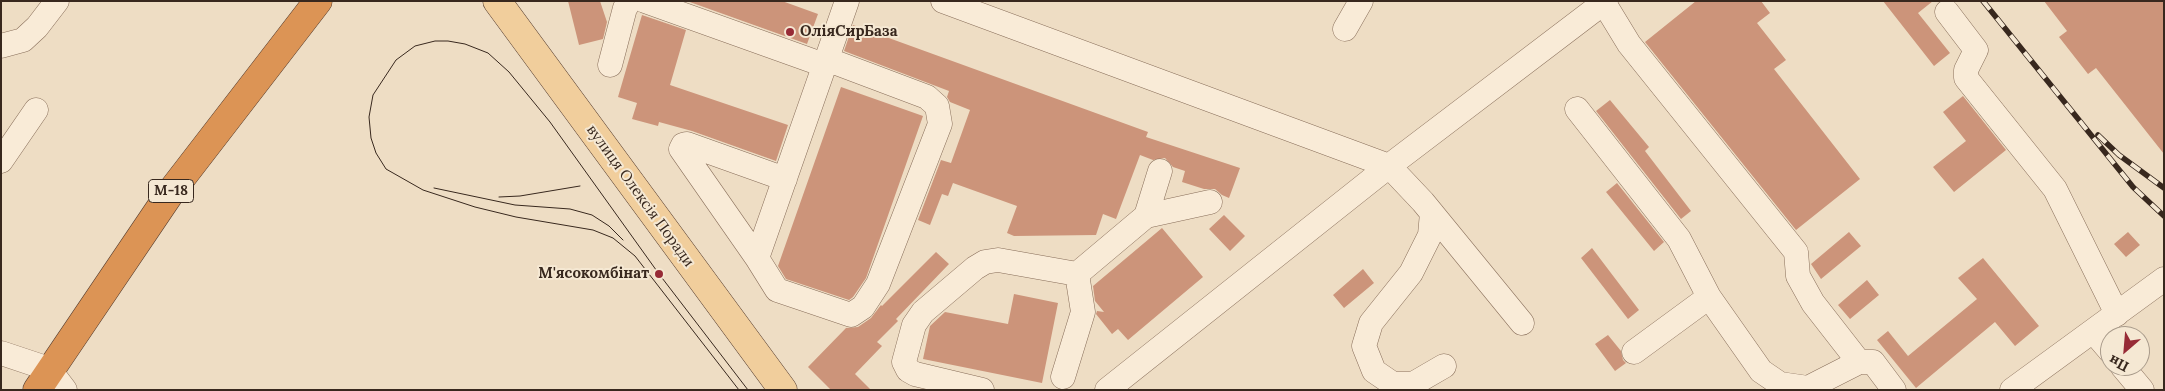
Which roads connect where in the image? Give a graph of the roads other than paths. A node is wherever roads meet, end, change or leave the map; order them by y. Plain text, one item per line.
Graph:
1 (57, 1) edge
2 (318, 1) edge
3 (497, 1) edge
4 (630, 1) edge
5 (645, 1) edge
6 (847, 1) edge
7 (943, 1) edge
8 (1361, 1) edge
9 (1605, 2) edge
10 (970, 6) edge
11 (1947, 12) dead end
12 (1345, 29) dead end
13 (1, 46) edge
14 (825, 62) junction
15 (610, 65) dead end
16 (1577, 109) dead end
17 (36, 110) dead end
18 (1, 161) edge
19 (1389, 166) junction
20 (1160, 171) dead end
21 (784, 179) junction
22 (1210, 202) dead end
23 (1432, 213) junction
24 (1146, 216) junction
25 (757, 258) junction
26 (1077, 274) junction
27 (2164, 279) edge
28 (1709, 297) junction
29 (2117, 314) junction
30 (1522, 323) dead end
31 (2093, 331) junction
32 (2100, 339) edge
33 (1634, 352) dead end
34 (1, 353) edge
35 (1859, 362) junction
36 (1444, 366) dead end
37 (2130, 376) edge
38 (1062, 377) dead end
39 (51, 383) edge
40 (1765, 384) edge
41 (783, 390) edge
42 (982, 390) edge
43 (1107, 390) edge
44 (1894, 390) edge
45 (2012, 390) edge
46 (2142, 390) edge

1 - 13 street
2 - 39 highway, М-18
3 - 41 main road, вулиця Олексія Поради
4 - 15 street
5 - 14 street
6 - 14 street
7 - 10 street
8 - 12 street
9 - 19 street
9 - 35 street
10 - 19 street
11 - 29 street
14 - 21 street
14 - 25 street
16 - 28 street
17 - 18 street
19 - 23 street
19 - 43 street
20 - 24 street
21 - 25 street
21 - 25 street
22 - 24 street
23 - 30 street
23 - 36 street
24 - 26 street
26 - 38 street
26 - 42 street
27 - 29 street
28 - 33 street
28 - 40 street
29 - 31 street
31 - 32 street
31 - 45 street
34 - 39 street
35 - 40 street
35 - 44 street
37 - 46 street

